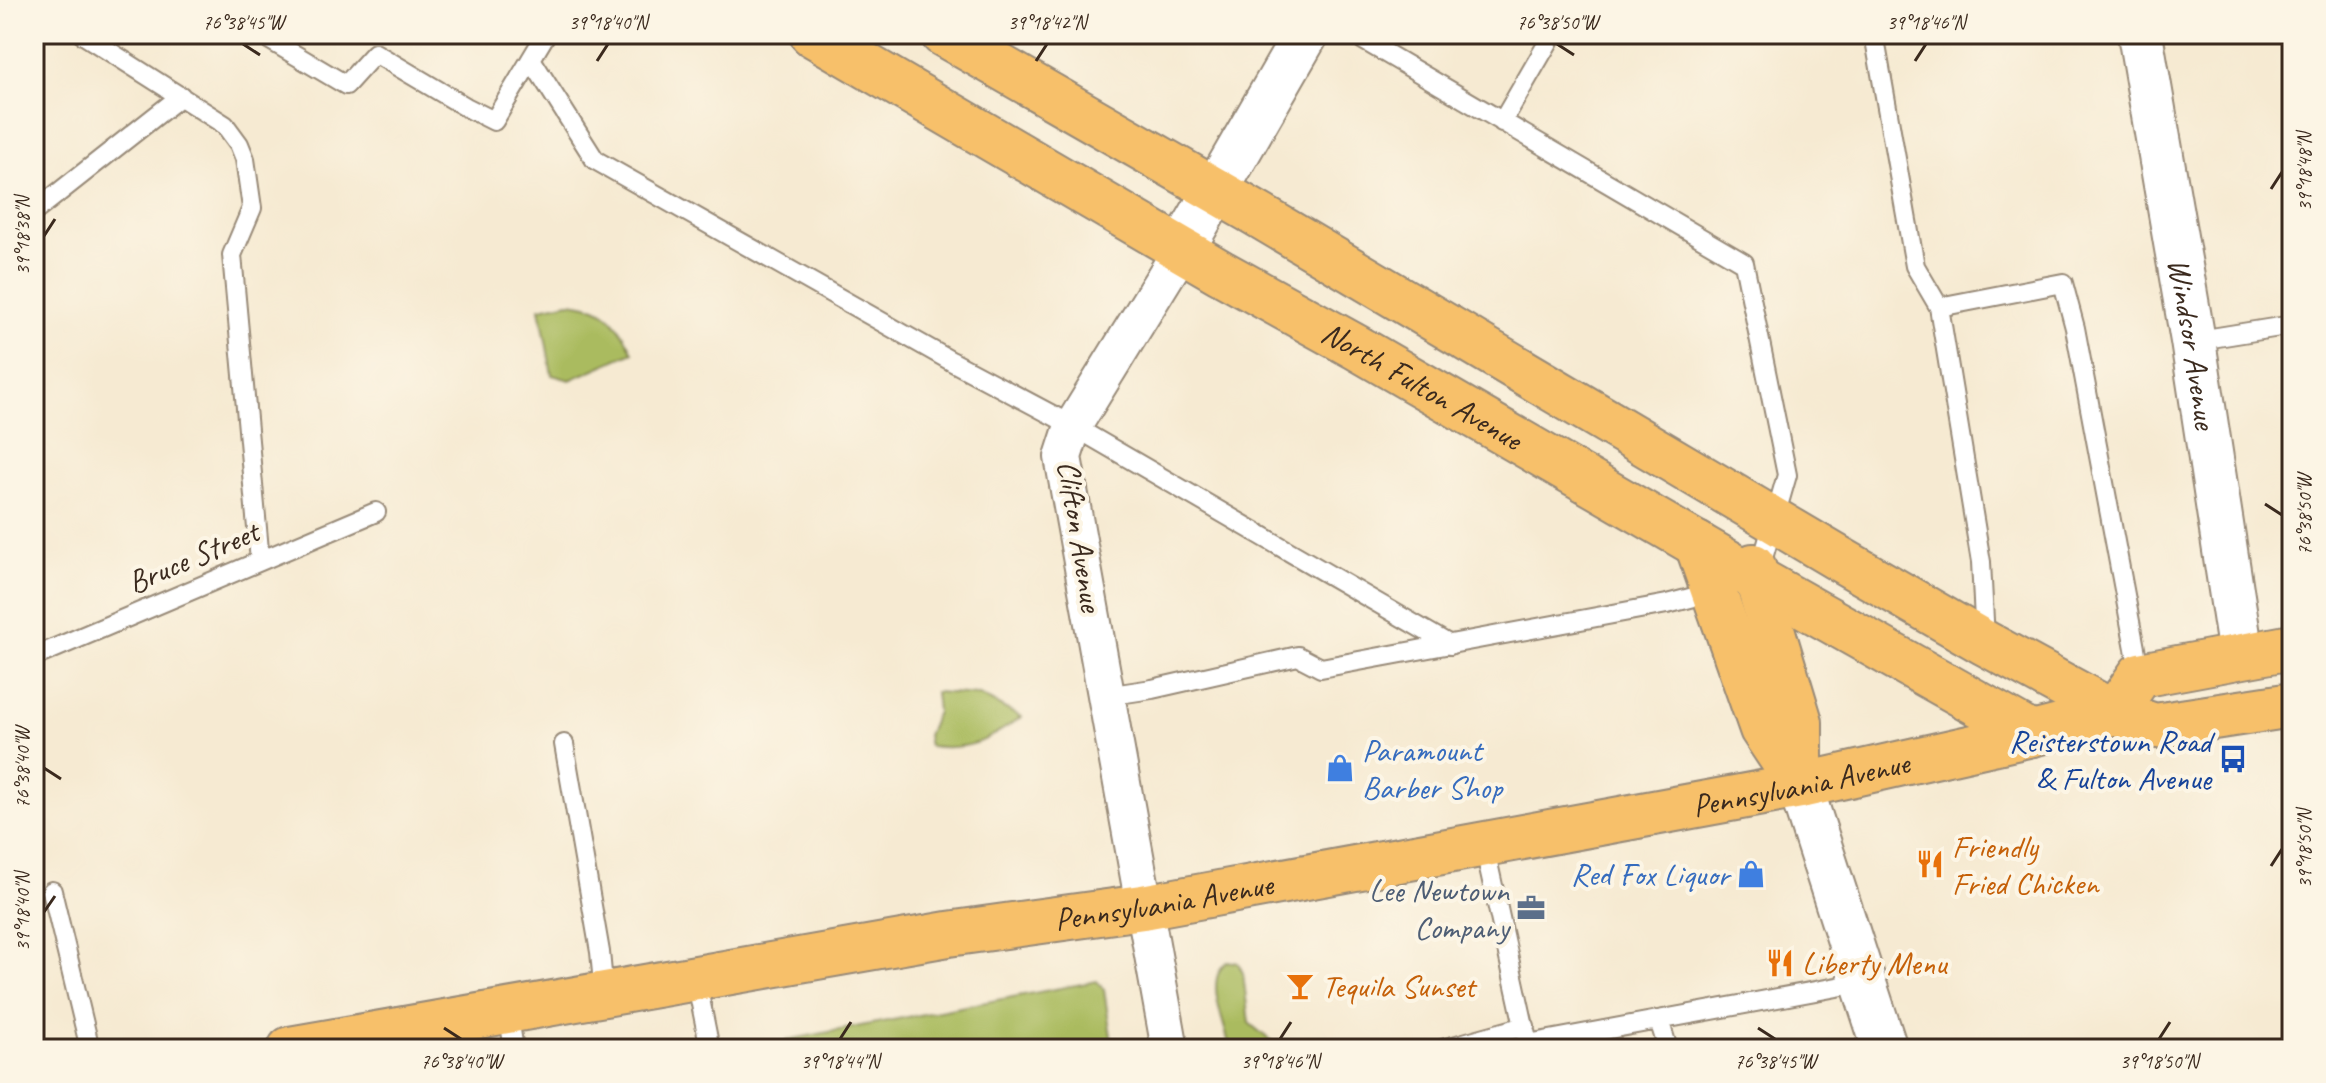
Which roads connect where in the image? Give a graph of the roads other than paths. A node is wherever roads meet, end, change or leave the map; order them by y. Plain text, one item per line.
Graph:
1 (82, 34) edge
2 (260, 34) edge
3 (546, 34) edge
4 (812, 34) edge
5 (943, 34) edge
6 (1306, 34) edge
7 (1353, 34) edge
8 (1553, 34) edge
9 (1874, 34) edge
10 (2140, 34) edge
11 (531, 59) junction
12 (181, 96) junction
13 (1502, 122) junction
14 (1215, 191) junction
15 (34, 212) edge
16 (1182, 249) junction
17 (1939, 307) junction
18 (2292, 325) edge
19 (2193, 341) junction
20 (1073, 426) junction
21 (1732, 494) junction
22 (376, 512) dead end
23 (1774, 520) junction
24 (1697, 544) junction
25 (260, 561) junction
26 (1757, 579) junction
27 (1714, 592) junction
28 (1985, 643) junction
29 (1450, 645) junction
30 (2292, 647) edge
31 (2241, 655) junction
32 (34, 657) edge
33 (2140, 675) junction
34 (1106, 696) junction
35 (2292, 705) edge
36 (2114, 713) junction
37 (2032, 734) junction
38 (564, 744) dead end
39 (1800, 786) junction
40 (1483, 843) junction
41 (52, 891) dead end
42 (1143, 907) junction
43 (696, 979) junction
44 (1864, 982) junction
45 (604, 995) junction
46 (1659, 1020) junction
47 (511, 1031) edge
48 (1527, 1040) edge
49 (90, 1049) edge
50 (290, 1049) edge
51 (710, 1049) edge
52 (1170, 1049) edge
53 (1442, 1049) edge
54 (1668, 1049) edge
55 (1885, 1049) edge

1 - 12 lane
2 - 11 lane
3 - 11 lane
4 - 16 main road, North Fulton Avenue
5 - 14 main road, North Fulton Avenue
6 - 14 street, Clifton Avenue
7 - 13 lane
8 - 13 lane
9 - 17 lane
10 - 19 street, Windsor Avenue
11 - 20 lane
12 - 15 lane
12 - 25 lane
13 - 23 lane
14 - 16 street, Clifton Avenue
14 - 21 main road, North Fulton Avenue
16 - 20 street, Clifton Avenue
16 - 24 main road, North Fulton Avenue
17 - 28 lane
17 - 33 lane
18 - 19 lane
19 - 31 street, Windsor Avenue
20 - 29 lane
20 - 34 street, Clifton Avenue
21 - 23 main road, North Fulton Avenue
21 - 26 main road
22 - 25 lane, Bruce Street
23 - 26 lane
23 - 28 main road, North Fulton Avenue
24 - 26 main road, North Fulton Avenue
24 - 27 main road
25 - 32 lane, Bruce Street
26 - 27 lane
26 - 37 main road, North Fulton Avenue
26 - 39 main road
27 - 29 lane
27 - 39 main road
28 - 36 main road, North Fulton Avenue
29 - 34 lane
30 - 31 main road
31 - 33 main road
33 - 36 main road
34 - 42 street, Clifton Avenue
35 - 36 main road, North Fulton Avenue
36 - 37 main road, Pennsylvania Avenue
37 - 39 main road, Pennsylvania Avenue
38 - 45 lane
39 - 40 main road, Pennsylvania Avenue
39 - 44 street
40 - 42 main road, Pennsylvania Avenue
40 - 48 lane
41 - 49 lane
42 - 43 main road, Pennsylvania Avenue
42 - 52 street, Clifton Avenue
43 - 45 main road, Pennsylvania Avenue
43 - 51 lane
44 - 46 lane
44 - 55 street
45 - 47 main road, Pennsylvania Avenue
46 - 48 lane
46 - 54 lane
47 - 50 main road, Pennsylvania Avenue
48 - 53 lane

